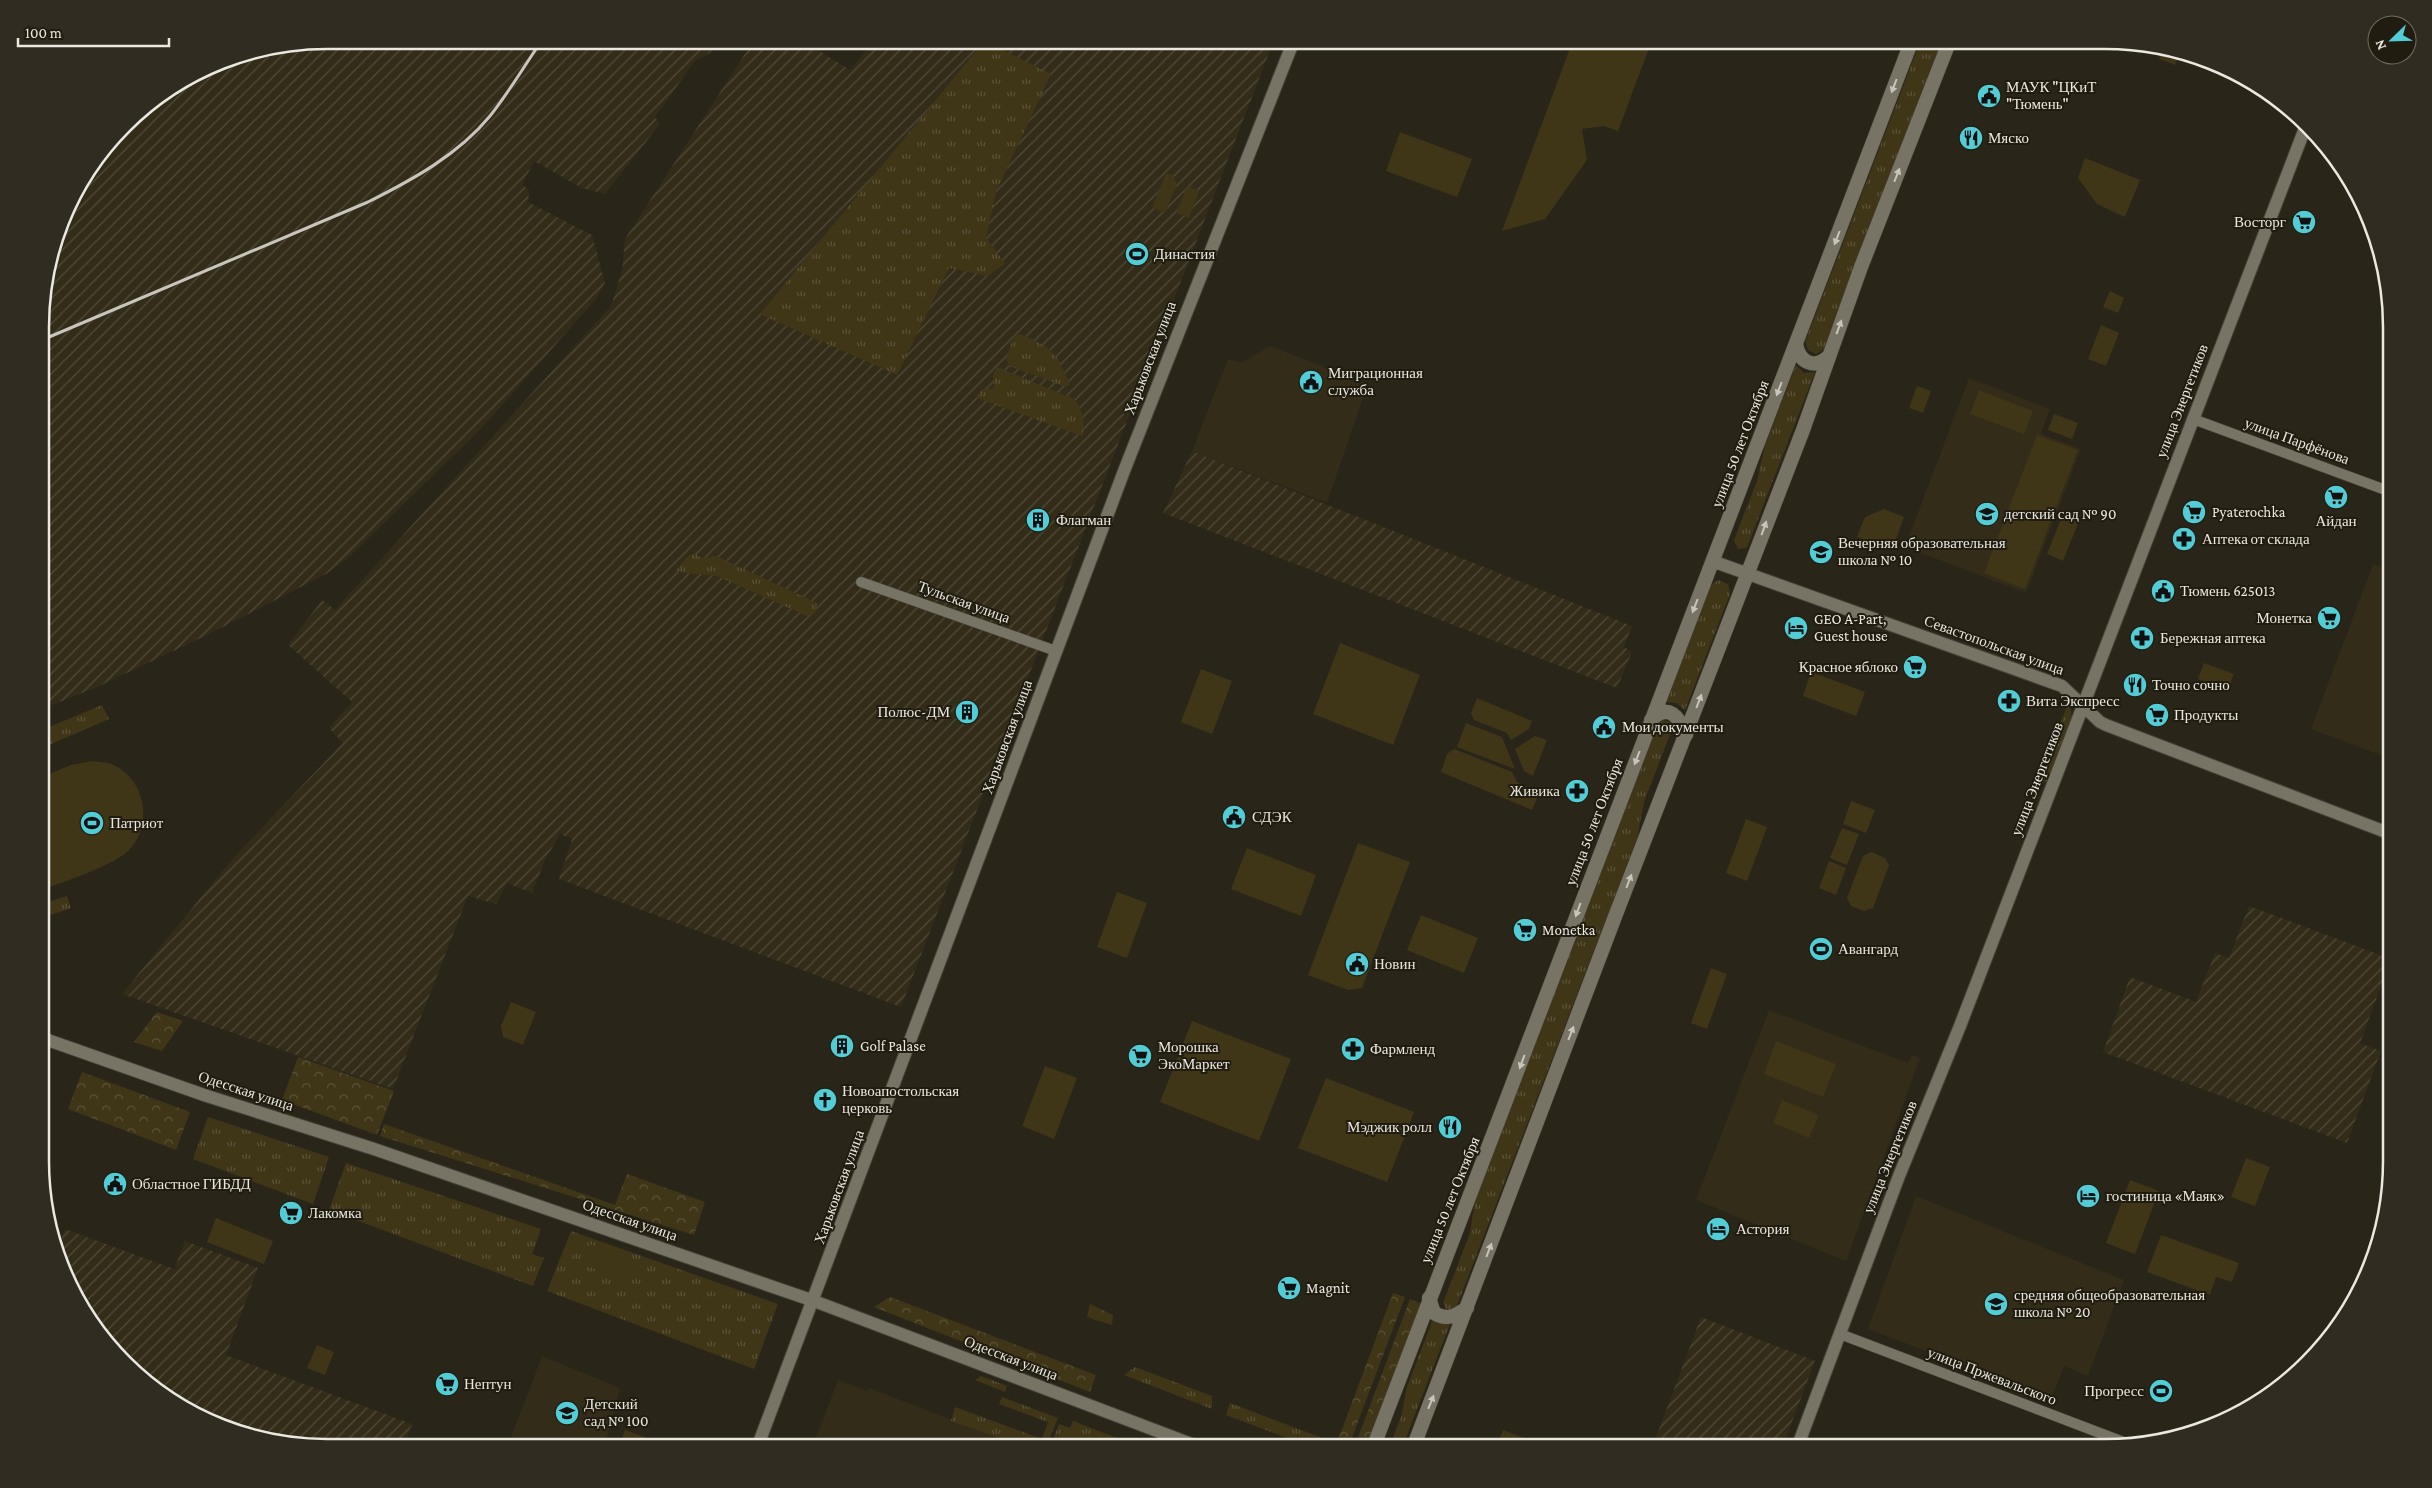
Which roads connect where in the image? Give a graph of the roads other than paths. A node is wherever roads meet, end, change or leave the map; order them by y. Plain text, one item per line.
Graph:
1 (1290, 49) edge
2 (1909, 49) edge
3 (1946, 49) edge
4 (2304, 132) edge
5 (1796, 344) junction
6 (1828, 357) junction
7 (2193, 419) junction
8 (2383, 489) edge
9 (1712, 561) junction
10 (1748, 574) junction
11 (861, 582) dead end
12 (1056, 651) junction
13 (2083, 704) junction
14 (1651, 720) junction
15 (1686, 735) junction
16 (2383, 831) edge
17 (49, 1040) edge
18 (1430, 1298) junction
19 (814, 1301) junction
20 (1467, 1308) junction
21 (1840, 1334) junction
22 (760, 1439) edge
23 (1178, 1439) edge
24 (1375, 1439) edge
25 (1416, 1439) edge
26 (1800, 1439) edge
27 (2116, 1439) edge

1 - 12 street, Харьковская улица
2 -> 5 main road, улица 50 лет Октября
6 -> 3 main road
4 - 7 street, улица Энергетиков
5 - 6 main road
5 -> 9 main road, улица 50 лет Октября
10 -> 6 main road
7 - 8 street, улица Парфёнова
7 - 13 street, улица Энергетиков
9 - 10 street, Севастопольская улица
9 -> 14 main road, улица 50 лет Октября
10 - 13 street, Севастопольская улица
15 -> 10 main road
11 - 12 street, Тульская улица
12 - 19 street, Харьковская улица
13 - 16 street, Севастопольская улица
13 - 21 street, улица Энергетиков
14 - 15 main road
14 -> 18 main road, улица 50 лет Октября
20 -> 15 main road
17 - 19 street, Одесская улица
18 - 20 main road
18 - 24 main road, улица 50 лет Октября
19 - 22 street, Харьковская улица
19 - 23 street, Одесская улица
25 -> 20 main road
21 - 26 street, улица Энергетиков
21 - 27 street, улица Пржевальского

